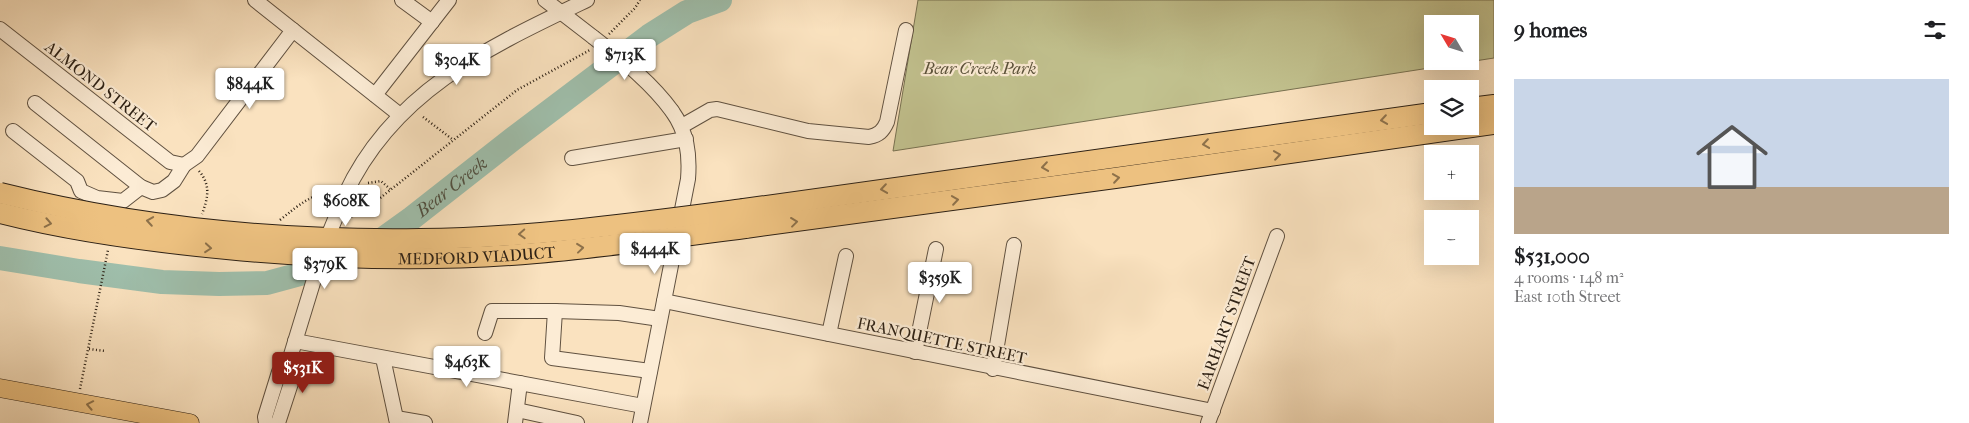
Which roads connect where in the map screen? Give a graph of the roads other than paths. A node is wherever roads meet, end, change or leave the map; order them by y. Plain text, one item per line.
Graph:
1 (254, 0) edge
2 (402, 0) edge
3 (449, 0) edge
4 (544, 0) edge
5 (587, 0) edge
6 (561, 13) junction
7 (432, 22) junction
8 (0, 29) edge
9 (293, 30) junction
10 (906, 30) dead end
11 (375, 94) junction
12 (35, 103) dead end
13 (1494, 105) edge
14 (1479, 107) edge
15 (1424, 114) edge
16 (400, 115) junction
17 (1494, 124) edge
18 (13, 131) dead end
19 (684, 132) junction
20 (572, 158) dead end
21 (187, 163) junction
22 (141, 186) junction
23 (0, 193) edge
24 (0, 213) edge
25 (745, 219) junction
26 (1277, 236) dead end
27 (1014, 245) dead end
28 (936, 249) dead end
29 (846, 256) dead end
30 (664, 301) junction
31 (555, 311) junction
32 (660, 319) junction
33 (485, 333) dead end
34 (829, 334) junction
35 (295, 341) junction
36 (915, 352) junction
37 (290, 358) junction
38 (383, 358) junction
39 (993, 369) junction
40 (650, 371) junction
41 (520, 383) junction
42 (0, 388) edge
43 (643, 406) junction
44 (516, 416) edge
45 (1210, 417) edge
46 (396, 420) edge
47 (190, 423) edge
48 (266, 423) edge
49 (278, 423) edge
50 (425, 423) edge
51 (577, 423) edge
52 (640, 423) edge

1 - 9 street
2 - 7 street
3 - 7 street
4 - 6 street
5 - 6 street
6 - 16 street
6 - 19 street, bridge
7 - 11 street
8 - 21 street, ALMOND STREET
9 - 11 street
9 - 21 street
10 - 19 street
11 - 16 street
12 - 22 street
13 - 14 highway
15 -> 25 highway
16 - 35 street, bridge
25 -> 17 highway
18 - 22 street
19 - 20 street
19 - 30 street
21 - 22 street
25 -> 23 highway, MEDFORD VIADUCT, bridge
24 -> 25 highway, MEDFORD VIADUCT, bridge
26 - 45 street, EARHART STREET
27 - 39 street
28 - 36 street
29 - 34 street
30 - 32 street
30 - 34 street, FRANQUETTE STREET
31 - 32 street
31 - 33 street
31 - 40 street
32 - 40 street
34 - 36 street, FRANQUETTE STREET
35 - 37 street
35 - 38 street
36 - 39 street, FRANQUETTE STREET
37 - 48 street
37 - 49 street
38 - 41 street
38 - 46 street
39 - 45 street, FRANQUETTE STREET
40 - 43 street
41 - 43 street
41 - 44 street
47 -> 42 main road
43 - 52 street
44 - 51 street
46 - 50 street

